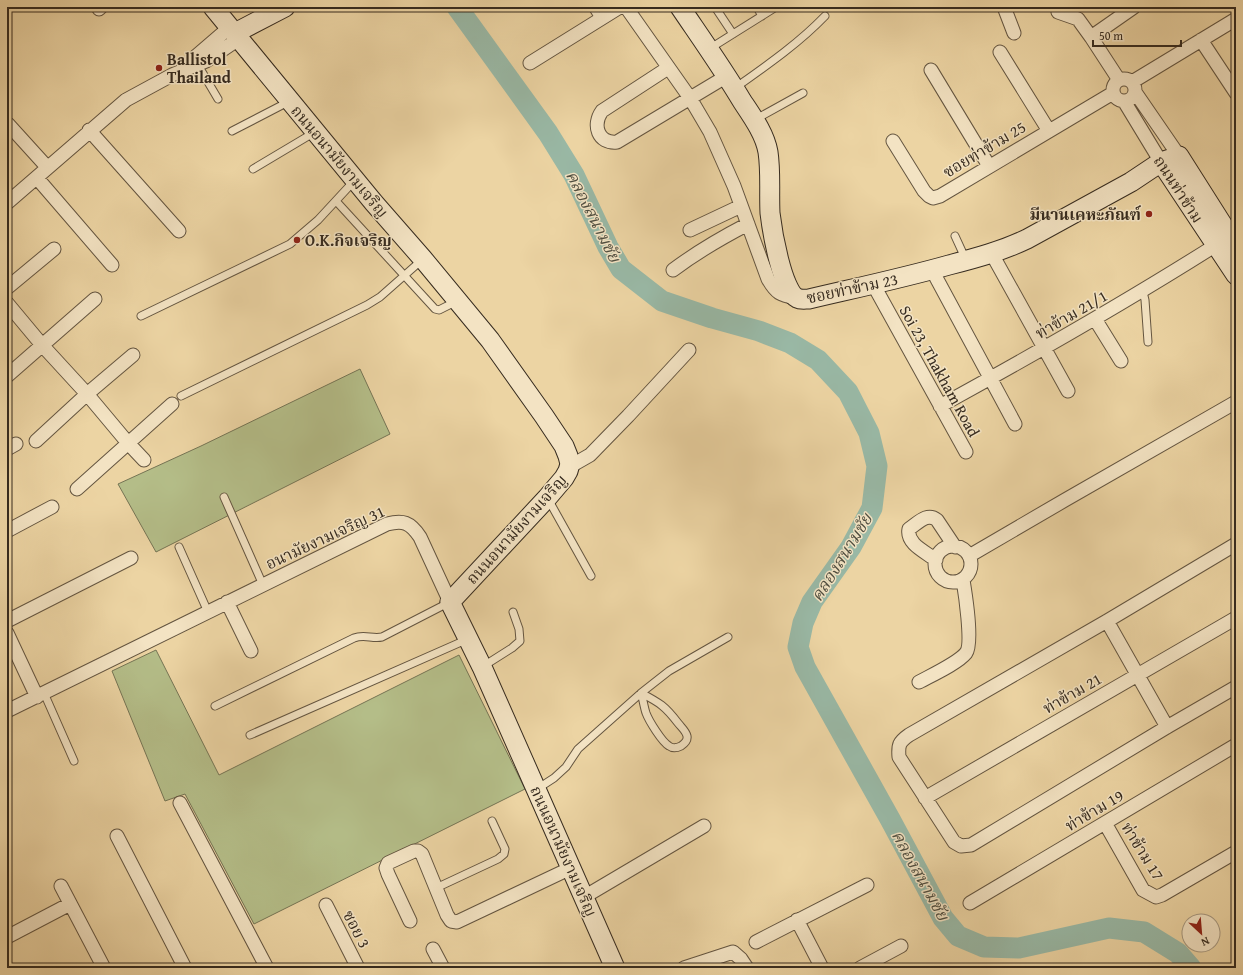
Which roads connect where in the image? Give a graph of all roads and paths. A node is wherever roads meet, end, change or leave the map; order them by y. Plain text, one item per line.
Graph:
1 (213, 7) edge
2 (285, 7) edge
3 (592, 7) edge
4 (620, 7) edge
5 (626, 7) edge
6 (680, 7) edge
7 (715, 7) edge
8 (757, 7) edge
9 (776, 7) edge
10 (1004, 7) edge
11 (1134, 7) edge
12 (1058, 12) dead end
13 (762, 16) junction
14 (825, 16) dead end
15 (1236, 19) edge
16 (600, 20) junction
17 (235, 33) junction
18 (1014, 33) dead end
19 (733, 34) junction
20 (1090, 37) junction
21 (1201, 40) junction
22 (709, 49) junction
23 (1000, 52) dead end
24 (530, 63) dead end
25 (193, 64) junction
26 (668, 68) junction
27 (931, 70) dead end
28 (731, 82) junction
29 (1129, 85) junction
30 (803, 93) dead end
31 (1113, 93) junction
32 (1236, 93) edge
33 (690, 98) junction
34 (218, 99) dead end
35 (290, 101) junction
36 (1124, 101) junction
37 (754, 120) junction
38 (8, 124) dead end
39 (90, 130) junction
40 (232, 131) dead end
41 (1049, 131) junction
42 (316, 132) junction
43 (893, 141) dead end
44 (1170, 159) junction
45 (989, 166) junction
46 (47, 167) junction
47 (253, 170) dead end
48 (37, 178) junction
49 (355, 180) junction
50 (336, 200) junction
51 (7, 203) edge
52 (741, 206) junction
53 (748, 224) junction
54 (690, 230) dead end
55 (179, 231) dead end
56 (955, 236) dead end
57 (1216, 245) junction
58 (1236, 246) edge
59 (54, 249) dead end
60 (992, 254) junction
61 (423, 259) junction
62 (966, 260) junction
63 (112, 265) dead end
64 (673, 270) dead end
65 (932, 270) junction
66 (404, 275) junction
67 (1236, 275) edge
68 (873, 284) junction
69 (7, 288) edge
70 (1143, 292) junction
71 (796, 298) junction
72 (95, 299) dead end
73 (458, 300) junction
74 (7, 303) edge
75 (141, 316) dead end
76 (1095, 319) junction
77 (1148, 342) dead end
78 (42, 345) junction
79 (1045, 349) junction
80 (689, 350) dead end
81 (132, 355) dead end
82 (1121, 361) dead end
83 (7, 376) edge
84 (990, 378) junction
85 (1068, 391) dead end
86 (88, 394) junction
87 (177, 400) joint
88 (1236, 402) edge
89 (940, 406) junction
90 (1015, 424) dead end
91 (36, 441) dead end
92 (128, 443) junction
93 (966, 452) dead end
94 (144, 460) dead end
95 (570, 464) junction
96 (77, 489) dead end
97 (224, 497) dead end
98 (548, 498) junction
99 (52, 507) dead end
100 (7, 531) edge
101 (1236, 544) edge
102 (955, 546) junction
103 (179, 547) dead end
104 (969, 556) junction
105 (131, 558) dead end
106 (936, 560) junction
107 (591, 576) dead end
108 (963, 580) junction
109 (263, 585) junction
110 (227, 602) junction
111 (450, 602) junction
112 (208, 612) junction
113 (513, 612) dead end
114 (1236, 618) edge
115 (7, 621) edge
116 (1107, 621) junction
117 (7, 633) edge
118 (728, 636) dead end
119 (468, 639) junction
120 (251, 651) dead end
121 (482, 667) junction
122 (1138, 675) junction
123 (920, 682) dead end
124 (1236, 687) edge
125 (641, 692) junction
126 (40, 695) junction
127 (215, 706) dead end
128 (7, 711) edge
129 (1167, 727) junction
130 (250, 735) dead end
131 (1236, 746) edge
132 (74, 760) dead end
133 (536, 789) junction
134 (926, 798) junction
135 (180, 803) dead end
136 (492, 821) dead end
137 (1105, 823) junction
138 (704, 826) dead end
139 (117, 836) dead end
140 (1236, 852) edge
141 (571, 868) junction
142 (867, 885) dead end
143 (61, 886) dead end
144 (436, 888) junction
145 (584, 897) junction
146 (970, 903) dead end
147 (70, 904) junction
148 (326, 905) dead end
149 (797, 920) junction
150 (410, 921) dead end
151 (7, 937) edge
152 (756, 942) dead end
153 (901, 946) dead end
154 (433, 949) dead end
155 (104, 968) edge
156 (185, 968) edge
157 (266, 968) edge
158 (358, 968) edge
159 (443, 968) edge
160 (615, 968) edge
161 (684, 968) edge
162 (747, 968) edge
163 (822, 968) edge
164 (860, 968) edge

1 - 17 street, ถนนอนามัยงามเจริญ
2 - 17 street
3 - 16 lane
4 - 16 street
5 - 26 street
6 - 22 street, ซอยท่าข้าม 23
7 - 19 lane
8 - 13 lane
9 - 13 lane
10 - 18 street
11 - 20 street
12 - 20 street, ถนนท่าข้าม
13 - 19 lane
14 - 28 lane
15 - 21 street
16 - 24 street
17 - 25 street
17 - 35 street, ถนนอนามัยงามเจริญ
19 - 22 lane
20 - 29 street, ถนนท่าข้าม
21 - 29 street
21 - 32 street
22 - 28 street, ซอยท่าข้าม 23
23 - 41 street
25 - 34 lane
25 - 39 street
26 - 33 street
26 - 33 street
27 - 45 street
28 - 33 street
28 - 37 street, ซอยท่าข้าม 23
29 - 31 street
29 - 36 street
29 - 44 street, ถนนท่าข้าม
30 - 37 lane
31 - 36 street
31 - 41 street, ซอยท่าข้าม 25
33 - 52 street
35 - 40 lane
35 - 42 street, ถนนอนามัยงามเจริญ
36 - 44 street, ถนนท่าข้าม
37 - 71 street, ซอยท่าข้าม 23
38 - 46 street
39 - 46 street
39 - 55 street
41 - 45 street, ซอยท่าข้าม 25
42 - 47 lane
42 - 49 street, ถนนอนามัยงามเจริญ
43 - 45 street, ซอยท่าข้าม 25
44 - 57 street, ถนนท่าข้าม
44 - 58 street, ถนนท่าข้าม
44 - 60 street, ซอยท่าข้าม 23
46 - 48 street
48 - 51 street
48 - 63 street
49 - 50 lane
49 - 61 street, ถนนอนามัยงามเจริญ
50 - 66 lane
50 - 75 lane
52 - 53 street
52 - 54 street
53 - 64 street
53 - 71 street
56 - 62 lane
57 - 67 street, ถนนท่าข้าม
57 - 70 street, ท่าข้าม 21/1
59 - 69 street
60 - 62 street, ซอยท่าข้าม 23
60 - 79 street
61 - 66 lane
61 - 73 street, ถนนอนามัยงามเจริญ
62 - 65 street, ซอยท่าข้าม 23
65 - 68 street, ซอยท่าข้าม 23
65 - 84 street
66 - 73 lane
66 - 87 lane
68 - 71 street, ซอยท่าข้าม 23
68 - 89 street, Soi 23, Thakham Road
70 - 76 street, ท่าข้าม 21/1
70 - 77 lane
72 - 78 street
73 - 95 street, ถนนอนามัยงามเจริญ
74 - 78 street
76 - 79 street, ท่าข้าม 21/1
76 - 82 street
78 - 83 street
78 - 86 street
79 - 84 street, ท่าข้าม 21/1
79 - 85 street
80 - 95 street
81 - 86 street
84 - 89 street, ท่าข้าม 21/1
84 - 90 street
86 - 91 street
86 - 92 street
87 - 92 street
88 - 104 street
89 - 93 street, Soi 23, Thakham Road
92 - 94 street
92 - 96 street
95 - 98 street, ถนนอนามัยงามเจริญ
97 - 109 lane
98 - 107 lane
98 - 111 street, ถนนอนามัยงามเจริญ
99 - 100 street
101 - 116 street
102 - 104 street
102 - 106 street
102 - 106 street
103 - 112 lane
104 - 108 street
105 - 115 street
106 - 108 street
108 - 123 street
109 - 110 street, อนามัยงามเจริญ 31
109 - 111 street, อนามัยงามเจริญ 31
110 - 112 street, อนามัยงามเจริญ 31
110 - 120 street
111 - 119 street, ถนนอนามัยงามเจริญ
111 - 127 lane
112 - 126 street, อนามัยงามเจริญ 31
113 - 121 lane
114 - 122 street, ท่าข้าม 21
116 - 122 street
116 - 134 street
117 - 126 street
118 - 125 lane
119 - 121 street, ถนนอนามัยงามเจริญ
119 - 130 lane
121 - 133 street, ถนนอนามัยงามเจริญ
122 - 129 street
122 - 134 street, ท่าข้าม 21
124 - 129 street
125 - 125 lane
125 - 133 lane
126 - 128 street, อนามัยงามเจริญ 31
126 - 132 lane
129 - 134 street
131 - 137 street, ท่าข้าม 19
133 - 141 street, ถนนอนามัยงามเจริญ
135 - 157 street
136 - 144 lane
137 - 140 street, ท่าข้าม 17
137 - 146 street, ท่าข้าม 19
138 - 145 street
139 - 156 street
141 - 144 street
141 - 145 street, ถนนอนามัยงามเจริญ
142 - 149 street
143 - 147 street
144 - 150 street
145 - 160 street, ถนนอนามัยงามเจริญ
147 - 151 street
147 - 155 street
148 - 158 street, ซอย 3
149 - 152 street
149 - 163 street
153 - 164 street
154 - 159 street
161 - 162 street

